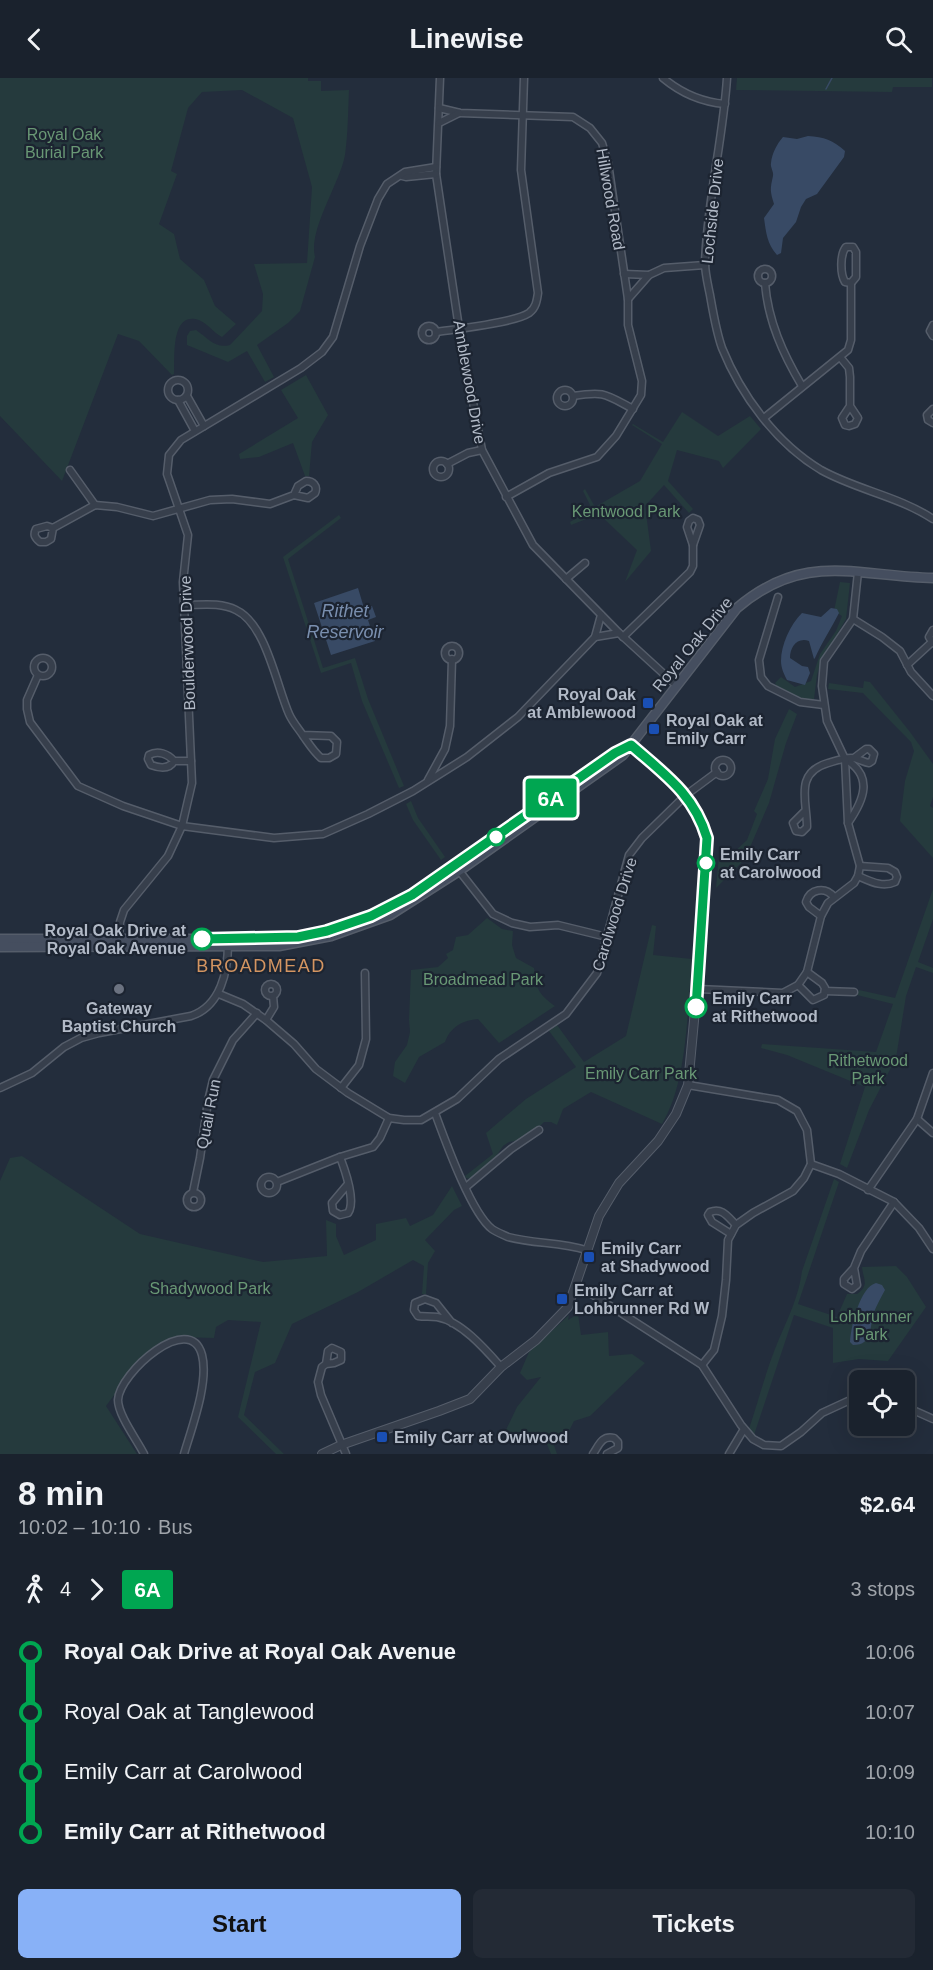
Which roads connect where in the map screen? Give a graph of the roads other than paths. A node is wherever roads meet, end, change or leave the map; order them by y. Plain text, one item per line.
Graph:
1 (440, 78) edge
2 (524, 78) edge
3 (663, 78) edge
4 (727, 78) edge
5 (725, 104) junction
6 (439, 108) junction
7 (460, 113) junction
8 (523, 114) junction
9 (439, 123) junction
10 (436, 170) junction
11 (705, 265) junction
12 (624, 274) junction
13 (649, 275) junction
14 (765, 283) dead end
15 (851, 283) junction
16 (628, 299) junction
17 (933, 325) edge
18 (459, 328) junction
19 (436, 332) dead end
20 (933, 336) edge
21 (840, 357) junction
22 (802, 386) junction
23 (187, 396) junction
24 (573, 396) dead end
25 (178, 400) junction
26 (850, 406) dead end
27 (933, 408) edge
28 (633, 410) junction
29 (764, 418) junction
30 (933, 423) edge
31 (204, 426) junction
32 (195, 431) junction
33 (482, 450) junction
34 (447, 464) dead end
35 (70, 470) dead end
36 (294, 495) dead end
37 (506, 497) junction
38 (95, 505) junction
39 (178, 508) junction
40 (933, 519) edge
41 (53, 528) dead end
42 (693, 546) dead end
43 (585, 563) dead end
44 (858, 572) junction
45 (933, 578) edge
46 (566, 579) junction
47 (778, 597) dead end
48 (185, 605) junction
49 (601, 615) junction
50 (853, 619) junction
51 (933, 630) edge
52 (621, 635) junction
53 (595, 637) junction
54 (933, 643) edge
55 (452, 659) dead end
56 (907, 665) junction
57 (38, 675) dead end
58 (677, 686) junction
59 (933, 696) edge
60 (824, 705) junction
61 (303, 735) junction
62 (631, 745) junction
63 (854, 758) dead end
64 (845, 759) junction
65 (174, 761) dead end
66 (192, 761) junction
67 (717, 772) dead end
68 (428, 780) junction
69 (687, 795) junction
70 (805, 811) dead end
71 (848, 823) junction
72 (182, 826) junction
73 (860, 866) junction
74 (457, 868) junction
75 (858, 876) junction
76 (834, 897) junction
77 (821, 916) junction
78 (607, 937) junction
79 (0, 939) edge
80 (119, 943) junction
81 (228, 943) junction
82 (0, 947) edge
83 (807, 972) junction
84 (365, 973) dead end
85 (798, 985) junction
86 (698, 989) junction
87 (825, 991) junction
88 (854, 992) dead end
89 (219, 994) junction
90 (273, 996) dead end
91 (257, 1013) junction
92 (266, 1020) junction
93 (933, 1072) edge
94 (688, 1085) junction
95 (0, 1088) edge
96 (341, 1088) junction
97 (435, 1113) junction
98 (389, 1118) junction
99 (917, 1119) junction
100 (539, 1130) dead end
101 (933, 1133) edge
102 (340, 1157) junction
103 (811, 1164) junction
104 (277, 1182) dead end
105 (348, 1184) junction
106 (466, 1187) junction
107 (868, 1190) junction
108 (193, 1192) dead end
109 (894, 1202) junction
110 (736, 1225) junction
111 (731, 1234) junction
112 (933, 1249) edge
113 (586, 1250) junction
114 (854, 1268) dead end
115 (576, 1284) junction
116 (452, 1323) junction
117 (326, 1364) dead end
118 (702, 1365) junction
119 (501, 1367) junction
120 (849, 1401) edge
121 (915, 1411) edge
122 (933, 1419) edge
123 (744, 1429) junction
124 (341, 1445) junction
125 (144, 1454) edge
126 (184, 1454) edge
127 (322, 1454) edge
128 (346, 1454) edge
129 (593, 1454) edge
130 (607, 1454) edge
131 (729, 1454) edge

1 - 6 street, Amblewood Drive
2 - 8 street
3 - 5 street
4 - 5 street, Lochside Drive
5 - 11 street, Lochside Drive
6 - 7 street, Hillwood Road
6 - 9 street, Amblewood Drive
7 - 8 street, Hillwood Road
7 - 9 street, Hillwood Road
8 - 12 street, Hillwood Road
8 - 18 street
9 - 10 street, Amblewood Drive
10 - 18 street, Amblewood Drive
10 - 31 street, Boulderwood Drive
11 - 13 street
11 - 29 street, Lochside Drive
12 - 13 street
12 - 16 street, Hillwood Road
13 - 16 street
14 - 22 street
15 - 15 street
15 - 21 street
16 - 28 street, Hillwood Road
17 - 20 street
18 - 19 street
18 - 33 street, Amblewood Drive
21 - 22 street
21 - 26 street
22 - 29 street
23 - 25 street
23 - 25 street
23 - 31 street
24 - 28 street
25 - 32 street
27 - 30 street
28 - 37 street, Hillwood Road
29 - 40 street, Lochside Drive
31 - 32 street, Boulderwood Drive
32 - 39 street, Boulderwood Drive
33 - 34 street
33 - 37 street, Amblewood Drive
35 - 38 street
36 - 39 street
37 - 46 street, Amblewood Drive
38 - 39 street
38 - 41 street
39 - 48 street, Boulderwood Drive
42 - 52 street
43 - 46 street
44 - 45 main road, Royal Oak Drive
44 - 50 street
44 - 58 main road, Royal Oak Drive
46 - 49 street, Amblewood Drive
47 - 60 street
48 - 61 street
48 - 66 street, Boulderwood Drive
49 - 52 street, Amblewood Drive
49 - 53 street
50 - 56 street
50 - 60 street
51 - 54 street
52 - 53 street
52 - 58 street, Amblewood Drive
53 - 68 street
54 - 56 street
55 - 68 street
56 - 59 street
57 - 72 street
58 - 62 main road, Royal Oak Drive
60 - 64 street
61 - 61 street
62 - 69 street
62 - 74 main road, Royal Oak Drive
63 - 64 street
64 - 70 street
64 - 71 street
64 - 71 street
65 - 66 street
66 - 72 street, Boulderwood Drive
67 - 69 street, Carolwood Drive
68 - 72 street
69 - 78 street, Carolwood Drive
69 - 86 street
71 - 73 street
72 - 80 street, Boulderwood Drive
73 - 75 street
73 - 75 street
74 - 78 street
74 - 81 main road, Royal Oak Drive
75 - 76 street
76 - 77 street
76 - 77 street
77 - 83 street
78 - 97 street, Carolwood Drive
79 - 80 main road, Royal Oak Drive
80 - 81 main road, Royal Oak Drive
80 - 82 main road, Royal Oak Drive
81 - 89 street
83 - 85 street
83 - 87 street
84 - 96 street
85 - 86 street
85 - 87 street
86 - 94 street
87 - 88 street
89 - 91 street, Carolwood Drive
89 - 95 street
90 - 92 street
91 - 92 street, Carolwood Drive
91 - 108 street, Quail Run
92 - 96 street, Carolwood Drive
93 - 99 street
94 - 103 street
94 - 113 street
96 - 98 street, Carolwood Drive
97 - 98 street, Carolwood Drive
97 - 106 street
98 - 102 street
99 - 101 street
99 - 107 street
100 - 106 street
102 - 104 street
102 - 105 street
103 - 107 street
103 - 110 street
105 - 105 street
106 - 113 street
107 - 109 street
109 - 112 street
109 - 114 street
110 - 111 street
110 - 111 street
111 - 118 street
113 - 115 street
115 - 118 street
115 - 119 street
116 - 116 street
116 - 119 street
117 - 124 street
118 - 123 street
119 - 124 street
120 - 123 street
121 - 122 street
123 - 131 street
124 - 127 street
124 - 128 street
125 - 126 street
129 - 130 street

